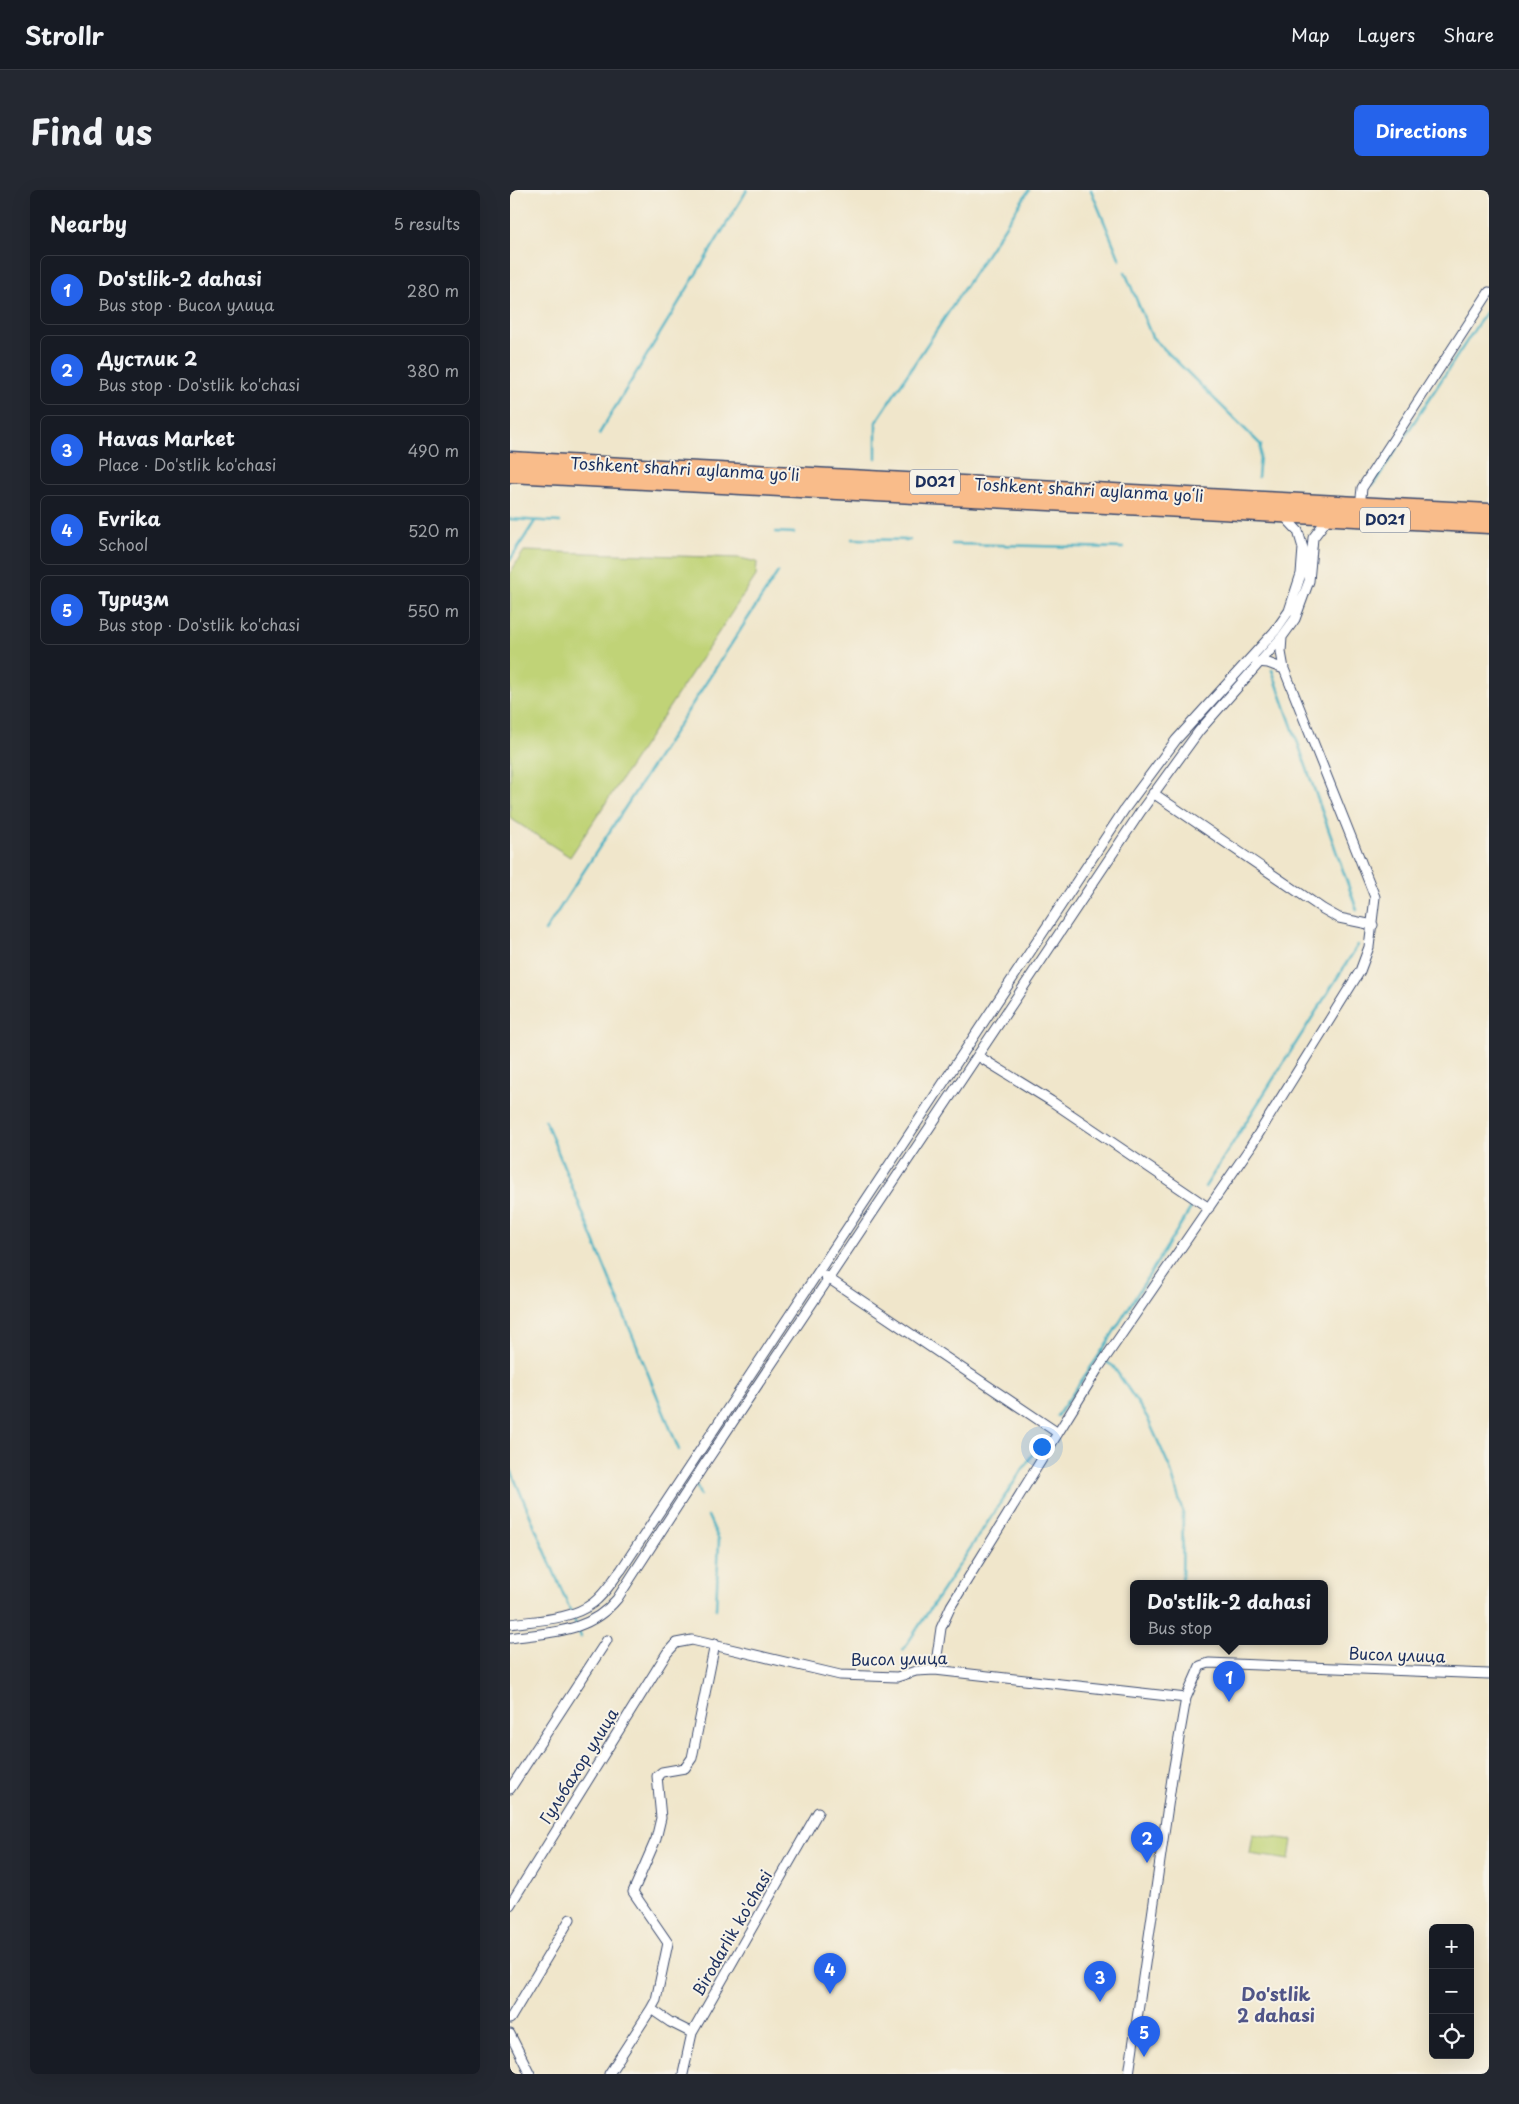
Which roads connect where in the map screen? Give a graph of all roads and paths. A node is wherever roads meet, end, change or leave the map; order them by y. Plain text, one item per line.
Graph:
1 (1489, 292) edge
2 (510, 460) edge
3 (510, 474) edge
4 (1044, 495) junction
5 (1360, 506) junction
6 (1489, 512) edge
7 (1282, 514) junction
8 (1329, 517) junction
9 (1489, 525) edge
10 (1282, 637) junction
11 (1257, 662) junction
12 (1284, 669) junction
13 (1153, 793) junction
14 (1373, 925) junction
15 (1029, 953) junction
16 (1040, 961) junction
17 (978, 1056) junction
18 (1209, 1208) junction
19 (818, 1272) junction
20 (829, 1279) junction
21 (1058, 1433) junction
22 (603, 1594) junction
23 (614, 1603) junction
24 (510, 1624) edge
25 (510, 1638) edge
26 (606, 1640) dead end
27 (676, 1643) joint
28 (715, 1644) junction
29 (935, 1670) junction
30 (1489, 1674) edge
31 (1186, 1698) junction
32 (510, 1789) edge
33 (818, 1812) dead end
34 (510, 1905) edge
35 (570, 1919) dead end
36 (651, 2009) junction
37 (510, 2019) edge
38 (692, 2033) junction
39 (510, 2034) edge
40 (530, 2074) edge
41 (609, 2074) edge
42 (683, 2074) edge
43 (1129, 2074) edge

1 - 5 street
2 - 4 highway, Toshkent shahri aylanma yoʻli / D021
3 - 4 highway, Toshkent shahri aylanma yoʻli / D021
4 - 5 highway, Toshkent shahri aylanma yoʻli / D021
4 - 7 highway, Toshkent shahri aylanma yoʻli / D021
5 - 6 highway, Toshkent shahri aylanma yoʻli / D021
7 - 8 highway, Toshkent shahri aylanma yoʻli / D021
7 - 15 street
8 - 9 highway, Toshkent shahri aylanma yoʻli / D021
8 - 10 street
10 - 11 street
10 - 12 street
11 - 12 street
11 - 13 street
12 - 14 street
13 - 14 street
13 - 16 street
14 - 18 street
15 - 16 street
15 - 19 street
16 - 17 street
17 - 18 street
17 - 20 street
18 - 21 street
19 - 20 street
19 - 22 street
20 - 21 street
20 - 23 street
21 - 29 street
22 - 23 street
22 - 24 street
23 - 25 street
26 - 32 street
27 - 28 street, Висол улица
27 - 34 street, Гульбахор улица
28 - 29 street, Висол улица
28 - 36 street
29 - 31 street, Висол улица
30 - 31 street, Висол улица
31 - 43 street
33 - 38 street, Birodarlik ko'chasi
35 - 37 street
36 - 38 street
36 - 41 street
38 - 42 street, Birodarlik ko'chasi
39 - 40 street

